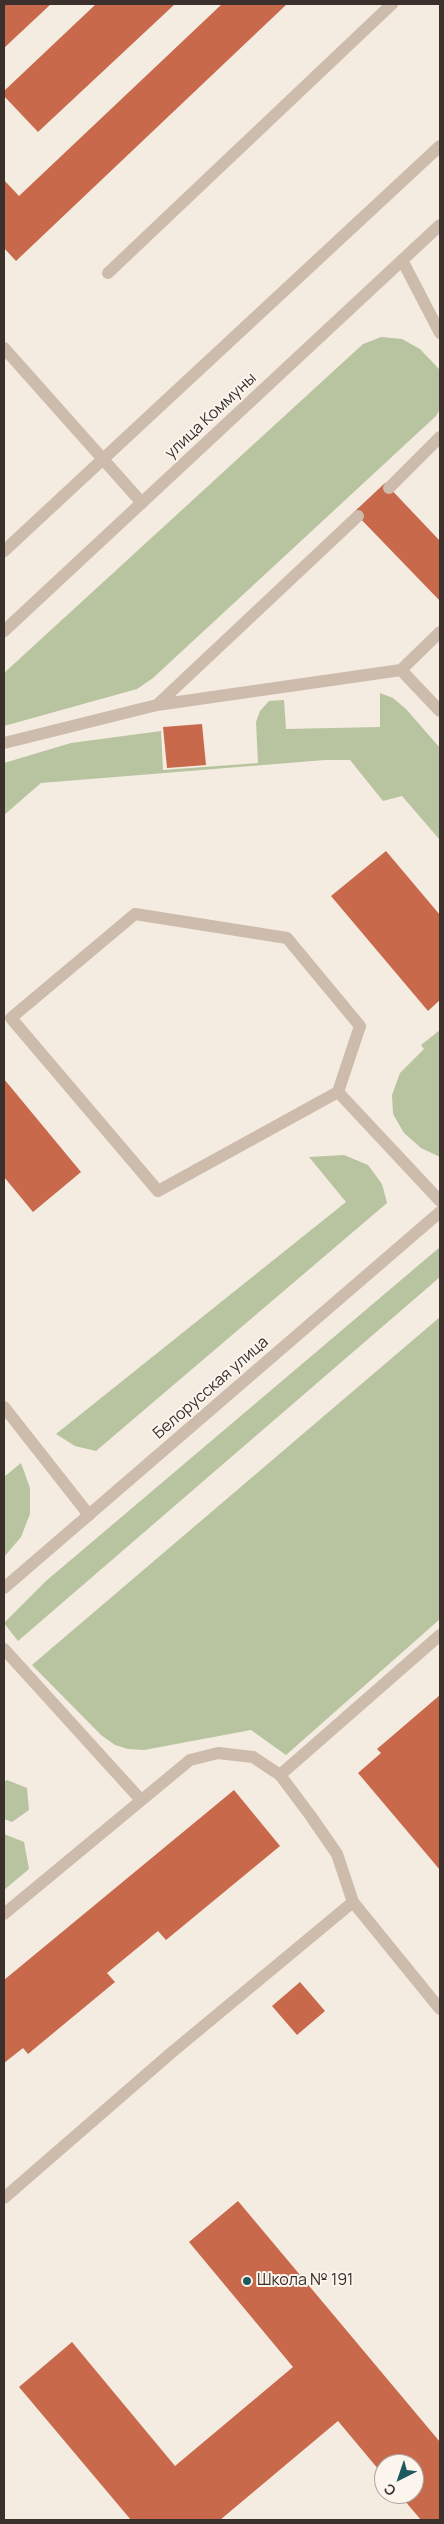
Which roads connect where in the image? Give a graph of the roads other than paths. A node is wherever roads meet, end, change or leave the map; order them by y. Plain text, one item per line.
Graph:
1 (392, 4) edge
2 (440, 146) edge
3 (440, 225) edge
4 (402, 260) junction
5 (108, 273) dead end
6 (440, 334) edge
7 (4, 348) edge
8 (440, 437) edge
9 (102, 460) junction
10 (389, 488) dead end
11 (142, 503) junction
12 (358, 516) dead end
13 (4, 551) edge
14 (4, 631) edge
15 (440, 632) edge
16 (401, 670) junction
17 (158, 705) junction
18 (440, 711) edge
19 (4, 743) edge
20 (338, 1092) junction
21 (440, 1201) edge
22 (440, 1212) edge
23 (4, 1407) edge
24 (88, 1515) junction
25 (4, 1588) edge
26 (440, 1636) edge
27 (4, 1649) edge
28 (280, 1775) junction
29 (141, 1800) junction
30 (353, 1902) junction
31 (4, 1914) edge
32 (440, 2009) edge
33 (4, 2198) edge

1 - 5 street
2 - 9 street
3 - 4 street, улица Коммуны
4 - 6 street
4 - 11 street, улица Коммуны
7 - 9 street
8 - 10 street
9 - 11 street
9 - 13 street
11 - 14 street, улица Коммуны
12 - 17 street
15 - 16 street
16 - 17 street
16 - 18 street
17 - 19 street
20 - 20 street
20 - 21 street
22 - 24 street, Белорусская улица
23 - 24 street
24 - 25 street, Белорусская улица
26 - 28 street
27 - 29 street
28 - 29 street
28 - 30 street
29 - 31 street
30 - 32 street
30 - 33 street

